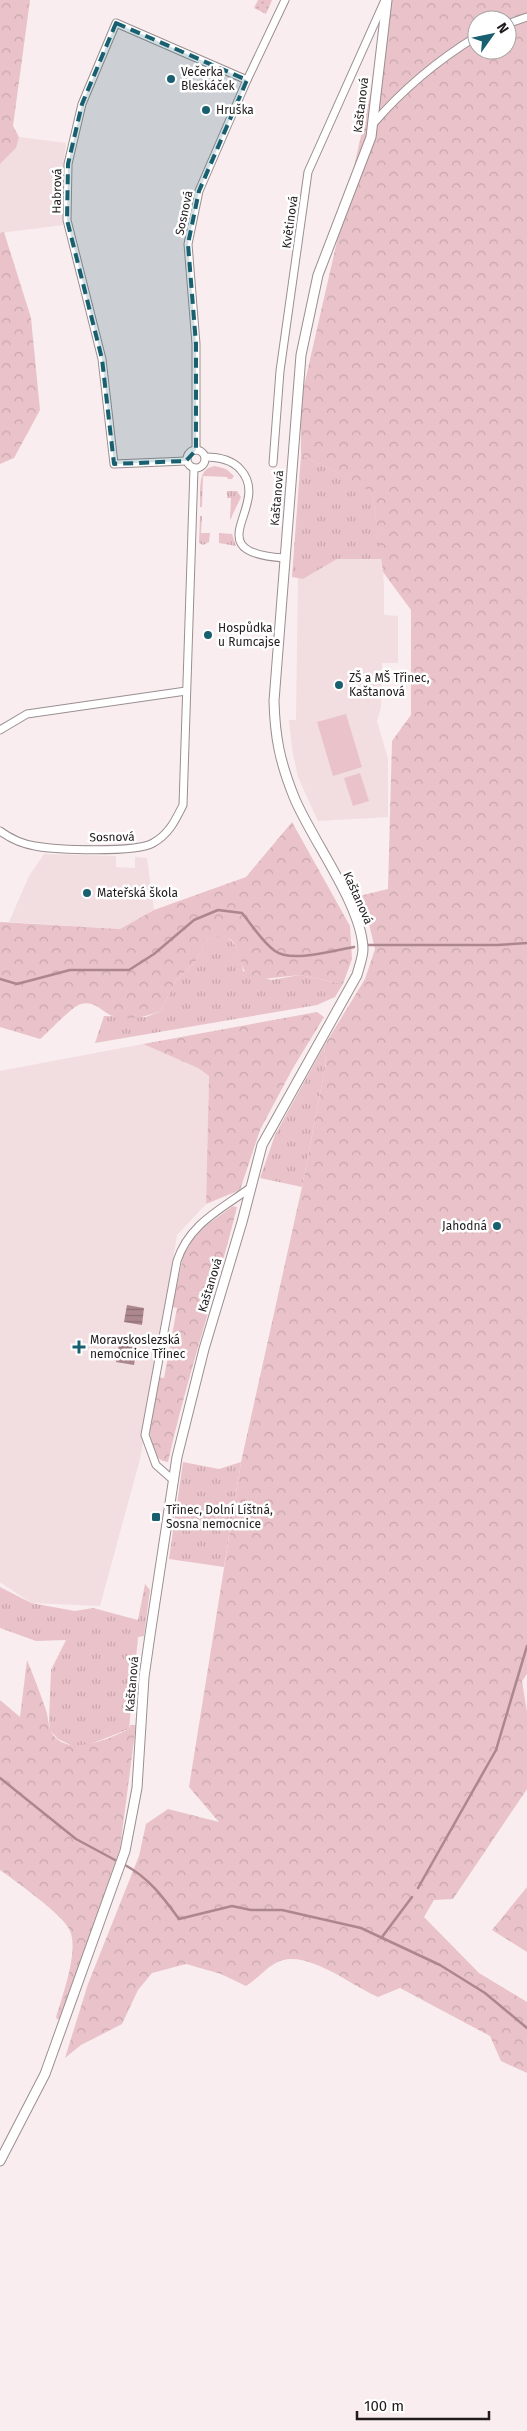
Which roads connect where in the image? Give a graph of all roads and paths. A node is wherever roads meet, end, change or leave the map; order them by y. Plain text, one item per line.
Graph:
1 (285, 0) edge
2 (386, 0) edge
3 (467, 43) edge
4 (247, 80) junction
5 (372, 125) junction
6 (196, 450) junction
7 (205, 457) junction
8 (186, 461) junction
9 (273, 463) dead end
10 (194, 468) junction
11 (284, 558) junction
12 (186, 692) junction
13 (0, 730) edge
14 (0, 832) edge
15 (250, 1188) junction
16 (173, 1480) junction
17 (0, 2162) edge

1 - 4 street, Sosnová
2 - 5 street, Kaštanová
2 - 9 street, Květinová
3 - 5 street
4 - 6 street, Sosnová
4 - 8 street, Habrová
5 - 11 street, Kaštanová
6 - 7 street
6 - 8 street
7 - 10 street
7 - 11 street
8 - 10 street
10 - 12 street, Sosnová
11 - 15 street, Kaštanová
12 - 13 street
12 - 14 street, Sosnová
15 - 16 street, Kaštanová
15 - 16 street
16 - 17 street, Kaštanová

